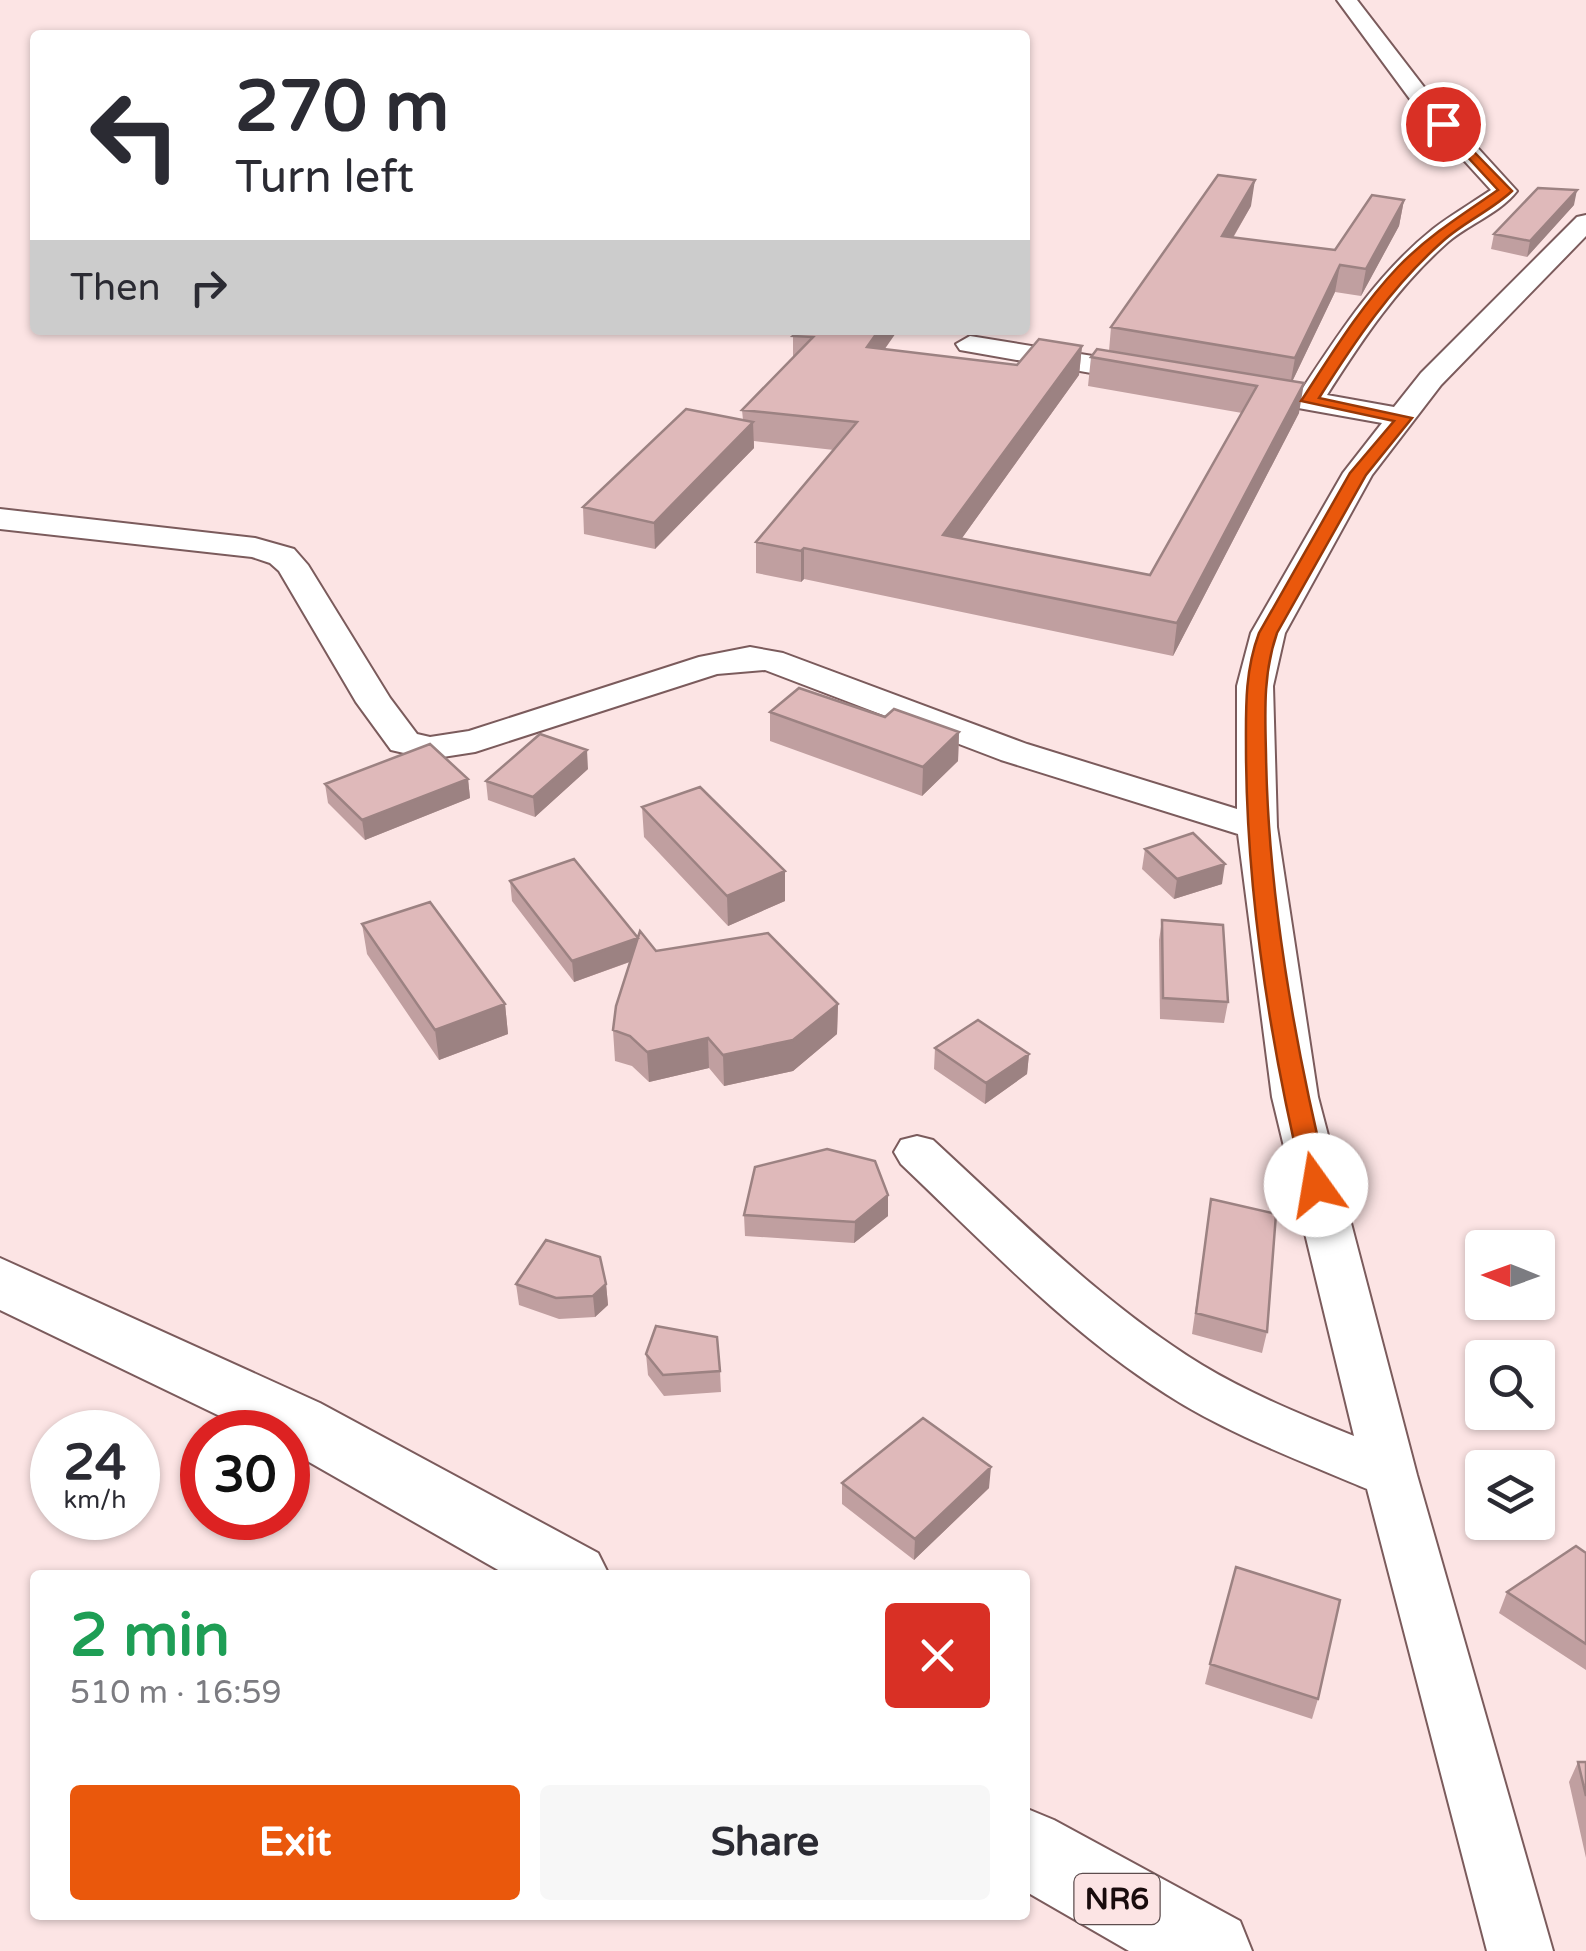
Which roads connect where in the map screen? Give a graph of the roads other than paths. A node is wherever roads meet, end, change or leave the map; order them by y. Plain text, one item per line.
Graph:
1 (1347, 0) edge
2 (1506, 191) junction
3 (1538, 192) edge
4 (1586, 222) edge
5 (970, 344) dead end
6 (1182, 380) edge
7 (1255, 392) edge
8 (1309, 401) junction
9 (1404, 418) junction
10 (0, 519) edge
11 (1257, 826) junction
12 (917, 1152) dead end
13 (0, 1282) edge
14 (1390, 1475) junction
15 (563, 1570) edge
16 (1030, 1851) edge
17 (1210, 1951) edge
18 (1520, 1951) edge

1 - 2 street
2 - 3 street
2 - 8 street
4 - 9 street
5 - 6 street
7 - 8 street
8 - 9 street
9 - 11 street
10 - 11 street
11 - 14 street
12 - 14 street
13 - 15 main road
14 - 18 street
16 - 17 main road, NR6

